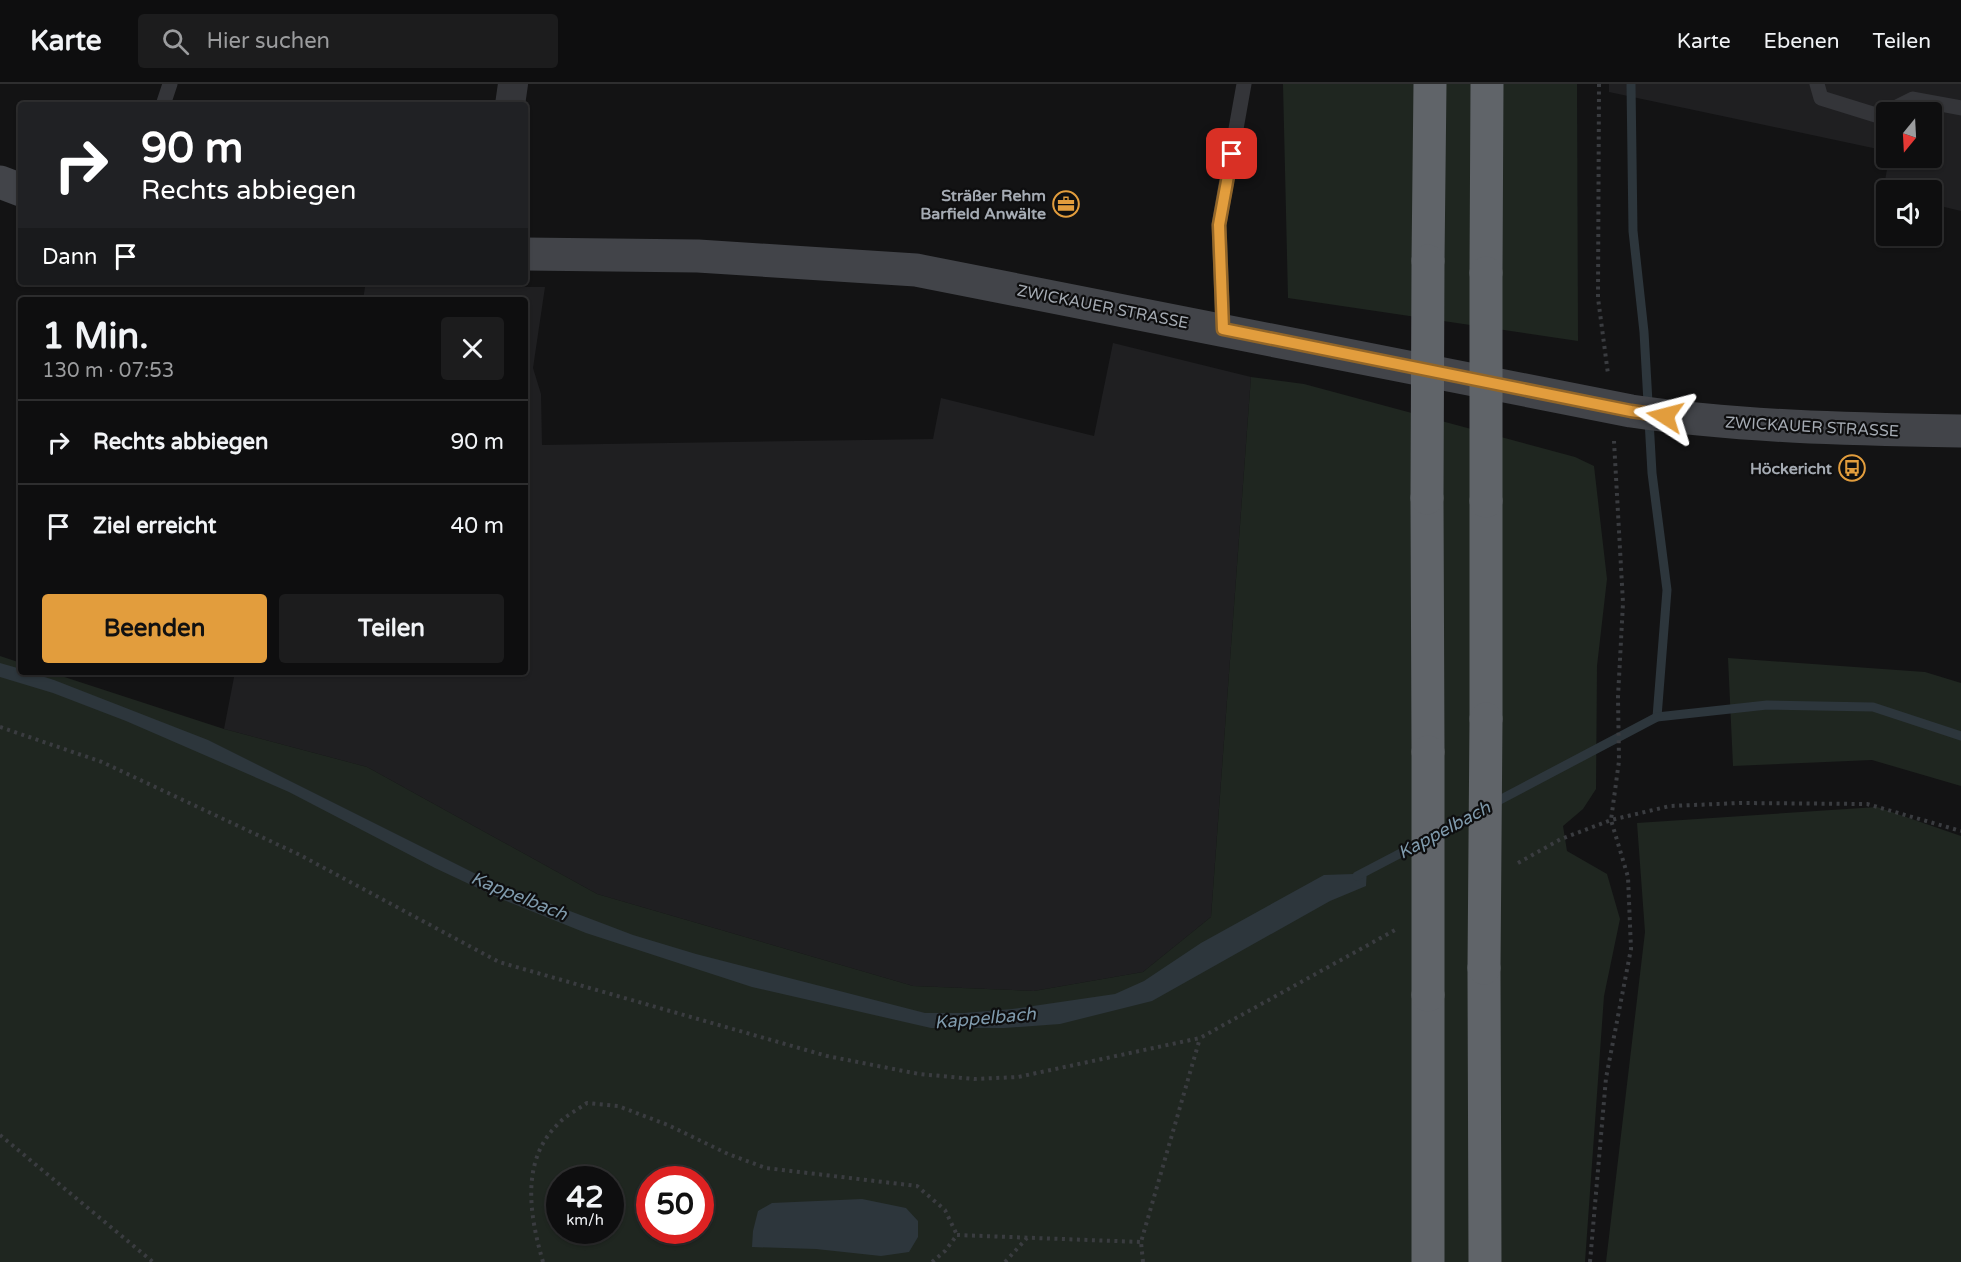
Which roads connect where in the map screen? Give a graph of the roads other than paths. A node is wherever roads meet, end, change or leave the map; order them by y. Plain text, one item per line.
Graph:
1 (170, 84) edge
2 (513, 84) edge
3 (1244, 84) edge
4 (1430, 84) edge
5 (1487, 84) edge
6 (1817, 84) edge
7 (165, 102) edge
8 (510, 102) edge
9 (1961, 108) edge
10 (0, 182) edge
11 (18, 189) edge
12 (528, 254) edge
13 (1223, 329) junction
14 (1961, 431) edge
15 (1428, 1262) edge
16 (1485, 1262) edge

1 - 7 lane
2 - 8 street
3 - 13 lane
4 - 15 highway, bridge
5 - 16 highway, bridge
6 - 9 lane
10 - 11 main road
12 - 13 main road, ZWICKAUER STRASSE
13 - 14 main road, ZWICKAUER STRASSE

